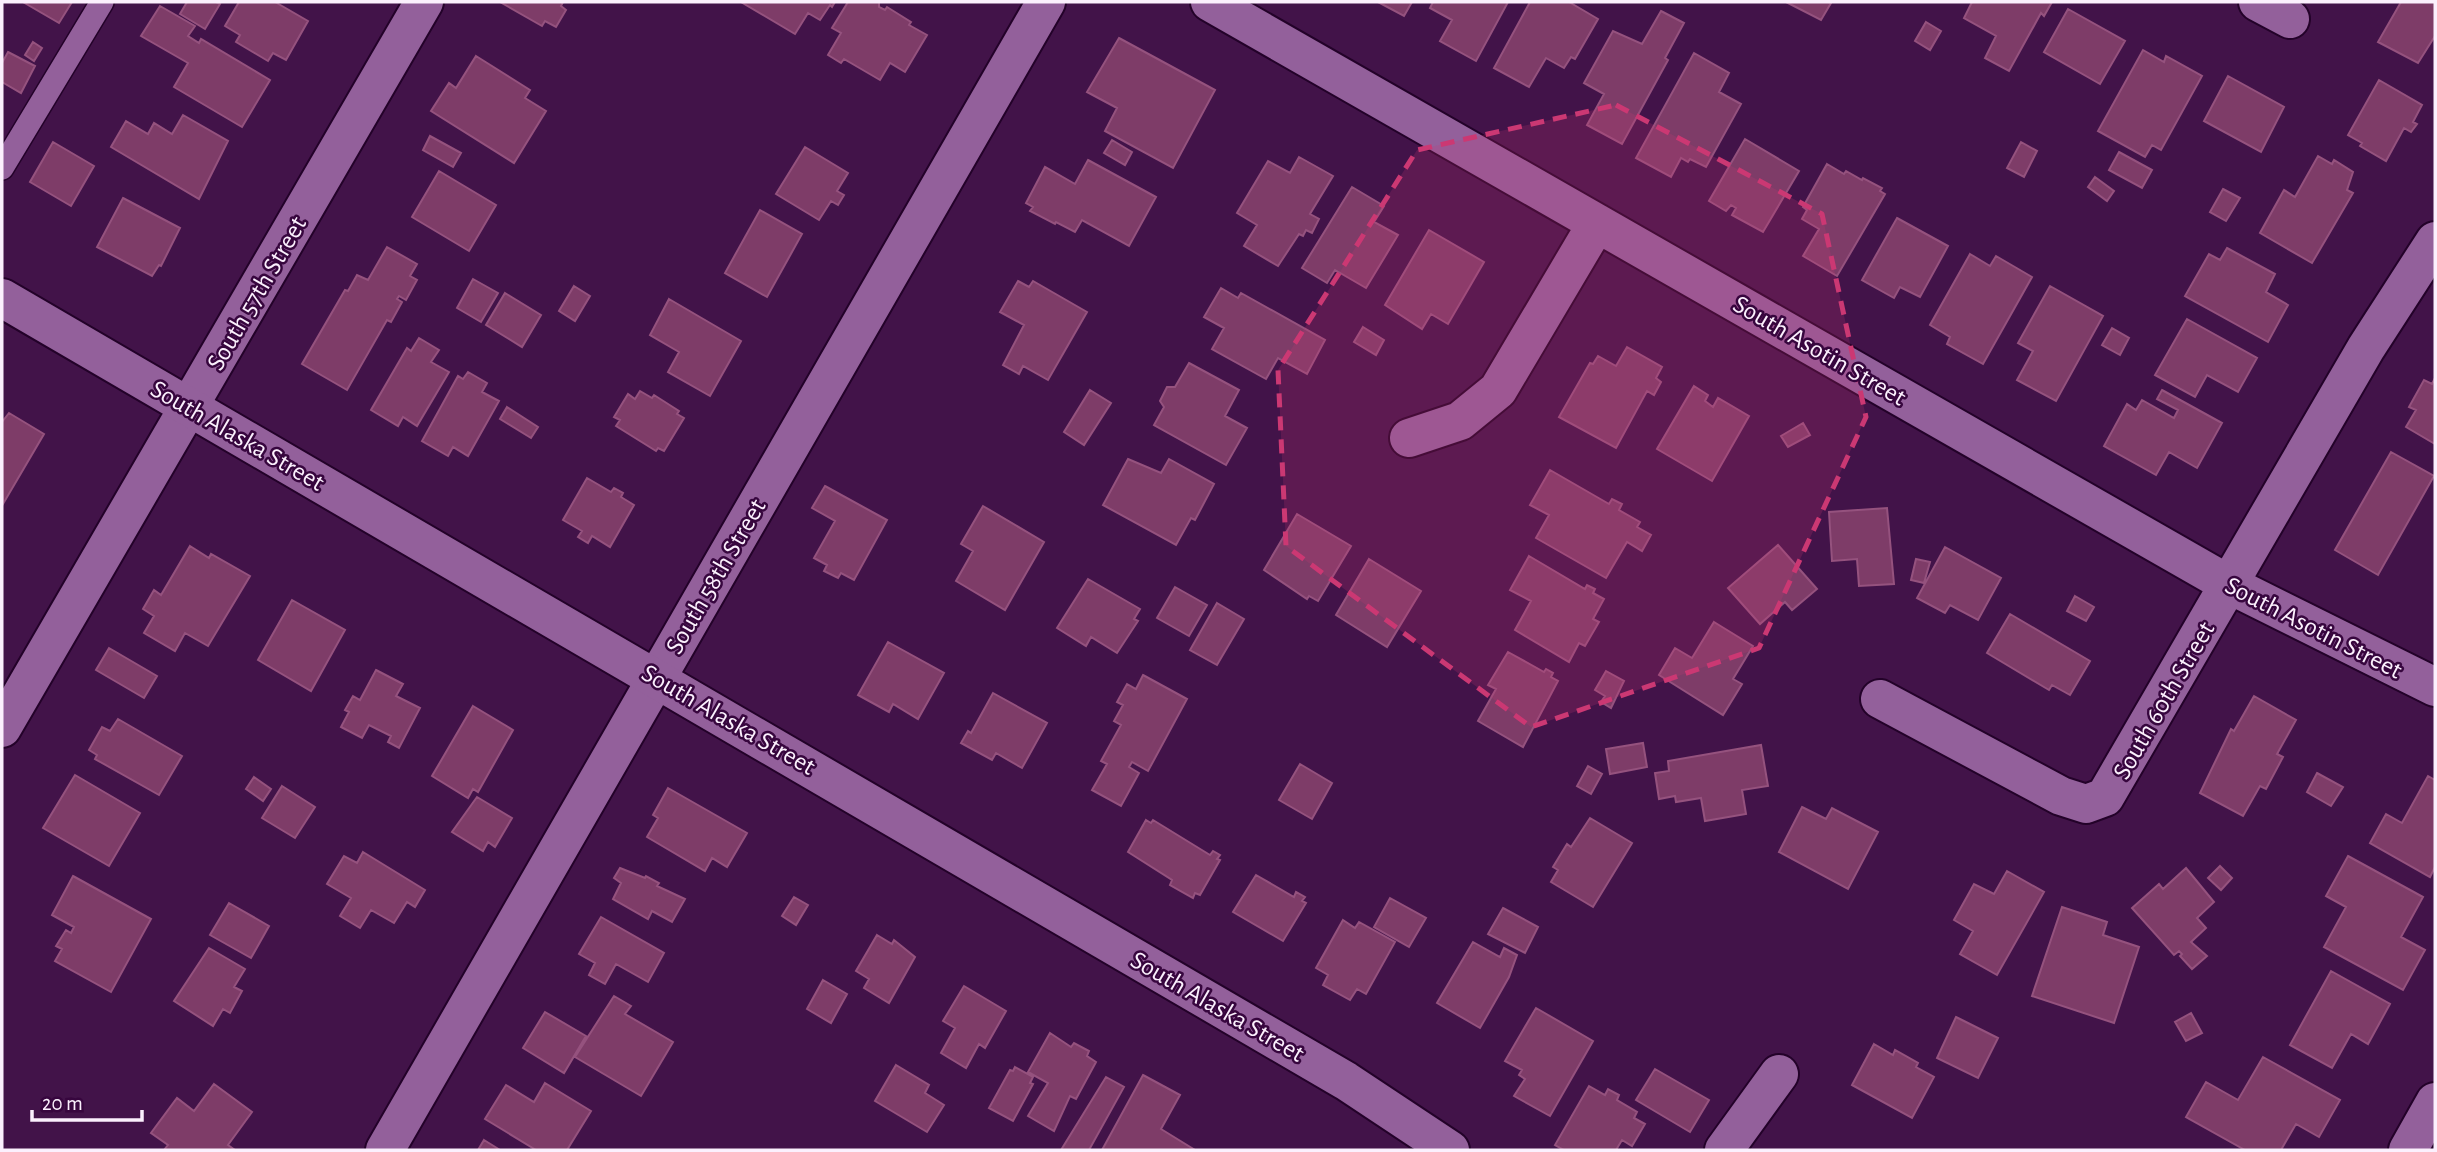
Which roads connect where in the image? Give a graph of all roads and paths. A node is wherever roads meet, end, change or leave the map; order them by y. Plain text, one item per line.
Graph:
1 (102, 2) edge
2 (424, 2) edge
3 (1046, 2) edge
4 (1210, 2) edge
5 (2, 168) edge
6 (1597, 223) junction
7 (2435, 241) edge
8 (2, 298) edge
9 (190, 407) junction
10 (1409, 438) dead end
11 (2230, 585) junction
12 (657, 677) junction
13 (2435, 687) edge
14 (1880, 699) dead end
15 (2, 728) edge
16 (1779, 1074) dead end
17 (2435, 1102) edge
18 (385, 1150) edge
19 (1450, 1150) edge
20 (1724, 1150) edge
21 (2407, 1150) edge

1 - 5 lane
2 - 9 street, South 57th Street
3 - 12 street, South 58th Street
4 - 6 street, South Asotin Street
6 - 10 street
6 - 11 street, South Asotin Street
7 - 11 street, South 60th Street
8 - 9 street, South Alaska Street
9 - 12 street, South Alaska Street
9 - 15 street, South 57th Street
11 - 13 street, South Asotin Street
11 - 14 street, South 60th Street
12 - 18 street, South 58th Street
12 - 19 street, South Alaska Street
16 - 20 street
17 - 21 street

